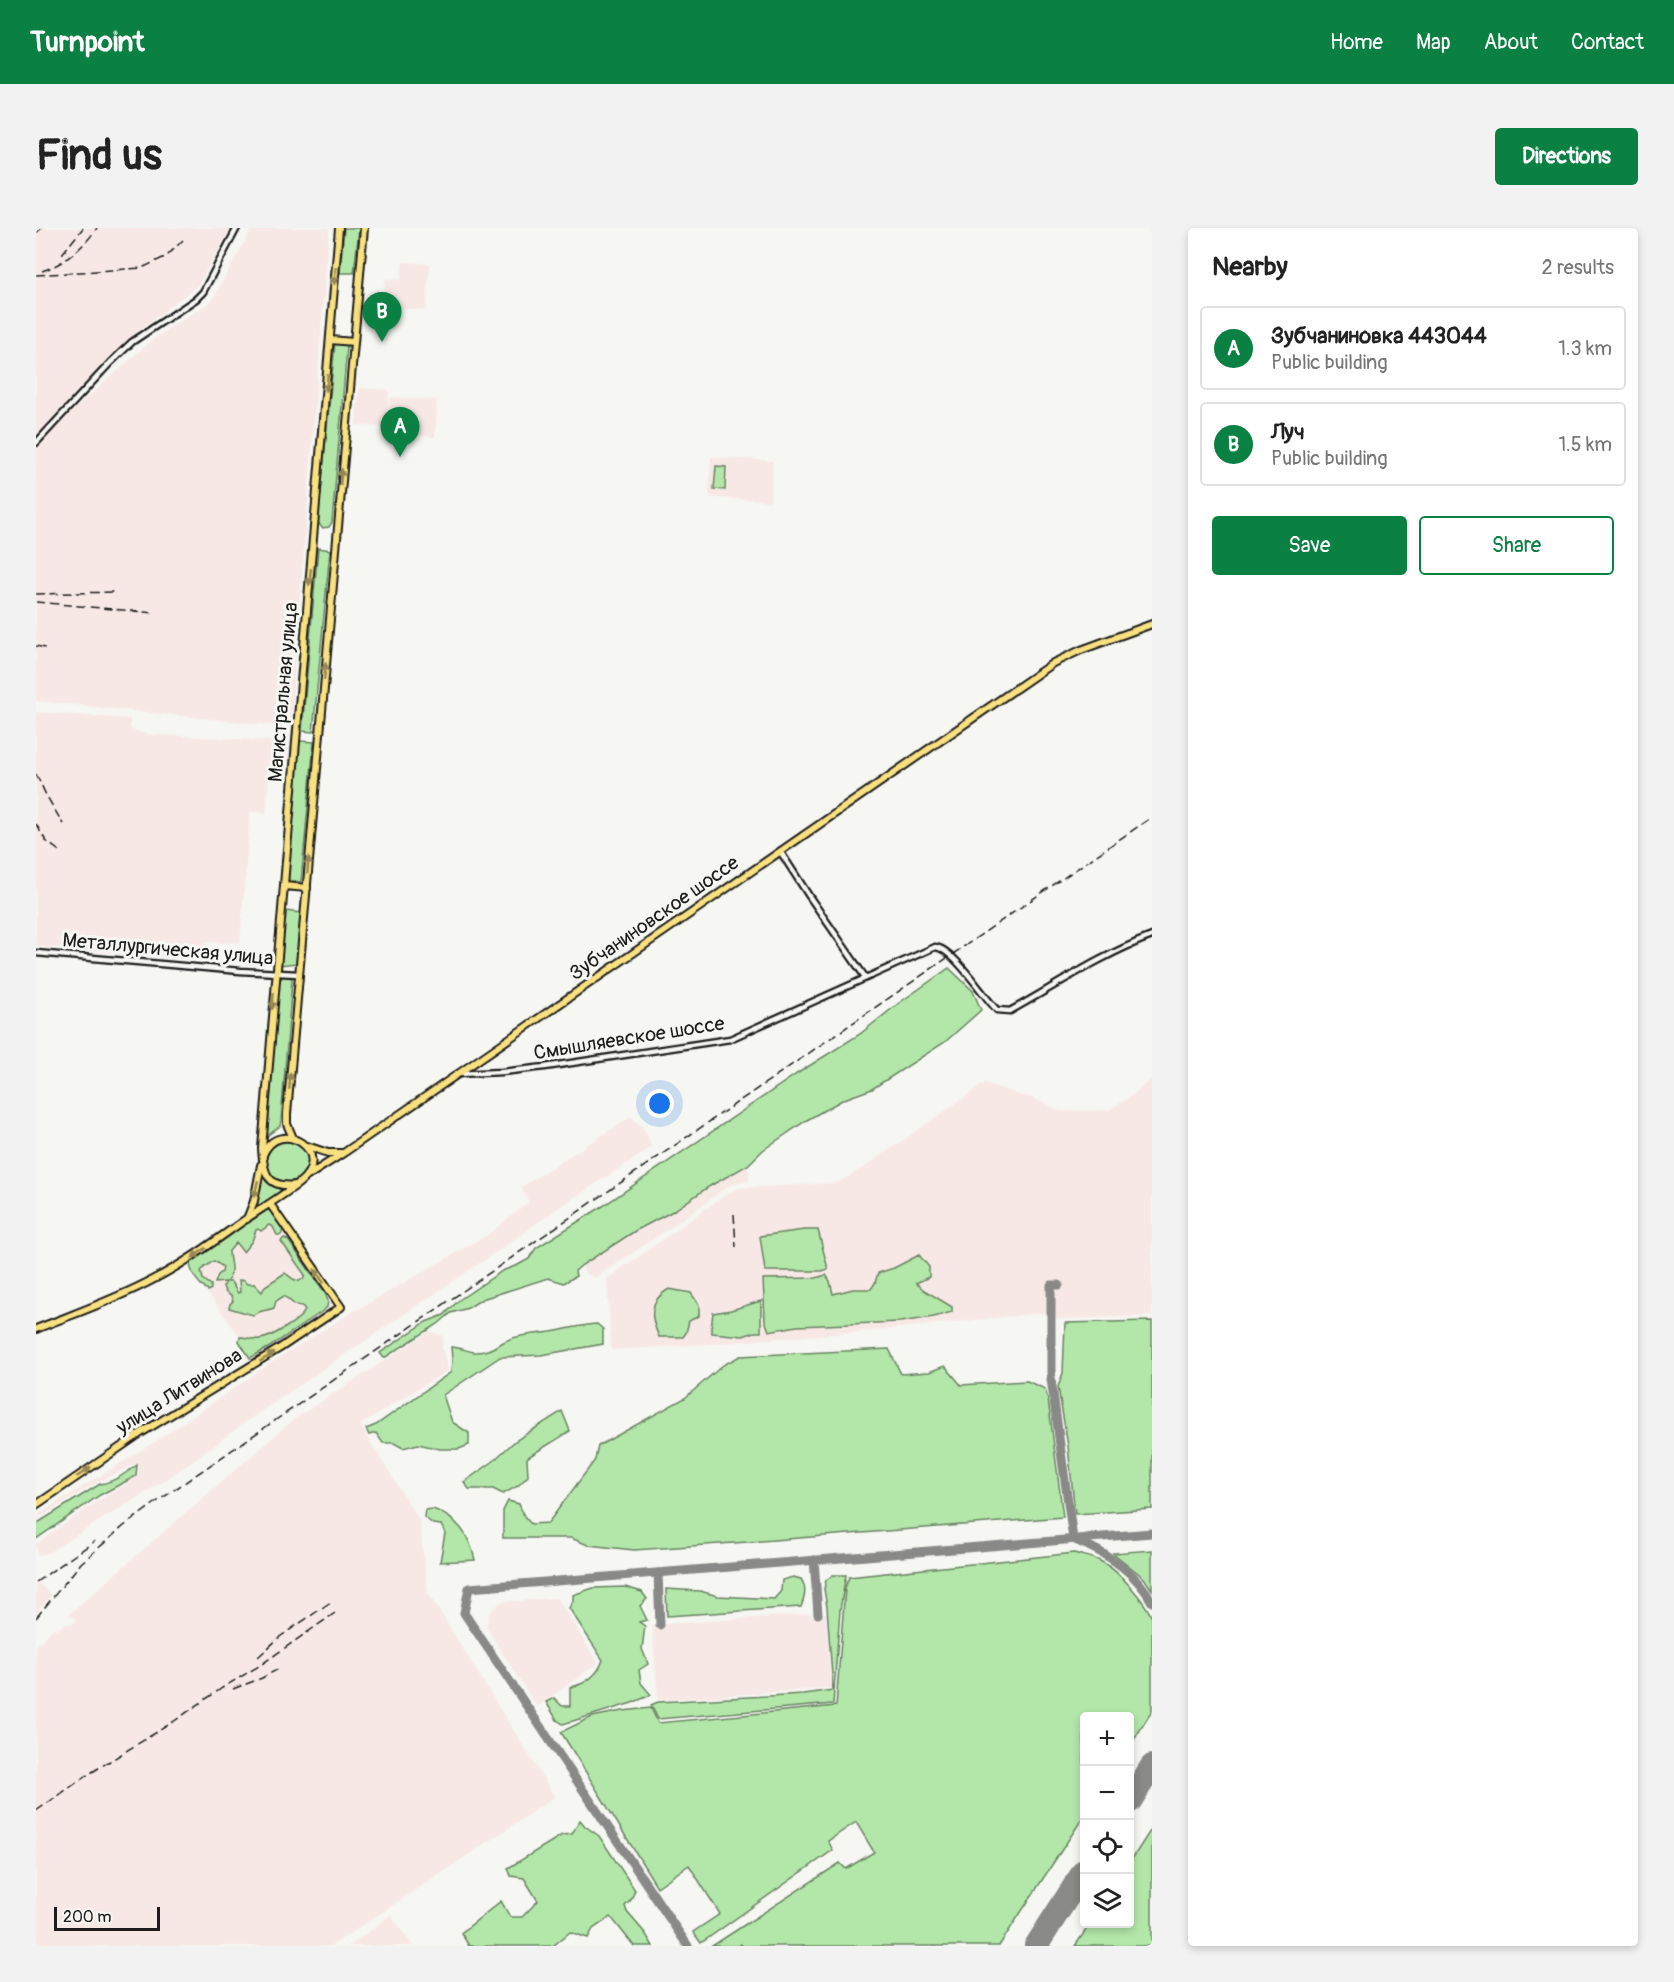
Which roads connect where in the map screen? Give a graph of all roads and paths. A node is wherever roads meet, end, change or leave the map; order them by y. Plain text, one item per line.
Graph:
1 (237, 228) edge
2 (339, 228) edge
3 (364, 228) edge
4 (330, 339) junction
5 (354, 342) junction
6 (36, 442) edge
7 (1152, 624) edge
8 (780, 851) junction
9 (284, 886) junction
10 (307, 888) junction
11 (1152, 936) edge
12 (36, 952) edge
13 (276, 974) junction
14 (298, 974) junction
15 (865, 976) junction
16 (457, 1074) junction
17 (293, 1138) junction
18 (307, 1146) junction
19 (345, 1152) junction
20 (262, 1158) junction
21 (306, 1177) junction
22 (296, 1185) junction
23 (270, 1204) junction
24 (247, 1219) junction
25 (36, 1329) edge
26 (36, 1505) edge

1 - 6 street
2 -> 4 main road, Магистральная улица
3 - 5 main road, Магистральная улица
4 - 5 main road
4 -> 9 main road, Магистральная улица
10 -> 5 main road, Магистральная улица
7 - 8 main road, Зубчаниновское шоссе
8 - 15 street
8 - 16 main road, Зубчаниновское шоссе
9 - 10 main road
9 - 13 main road, Магистральная улица
10 - 14 main road, Магистральная улица
11 - 15 street, Смышляевское шоссе
12 - 13 street, Металлургическая улица
13 - 14 street, Металлургическая улица
13 -> 20 main road, Магистральная улица
17 -> 14 main road, Магистральная улица
15 - 16 street, Смышляевское шоссе
16 - 19 main road, Зубчаниновское шоссе
17 - 18 main road
17 - 20 main road
18 - 19 main road
18 - 21 main road
19 - 21 main road, Зубчаниновское шоссе
20 - 22 main road
20 -> 24 main road
21 - 22 main road
22 - 23 main road
23 - 24 main road
26 -> 23 main road, улица Литвинова
24 -> 25 main road

